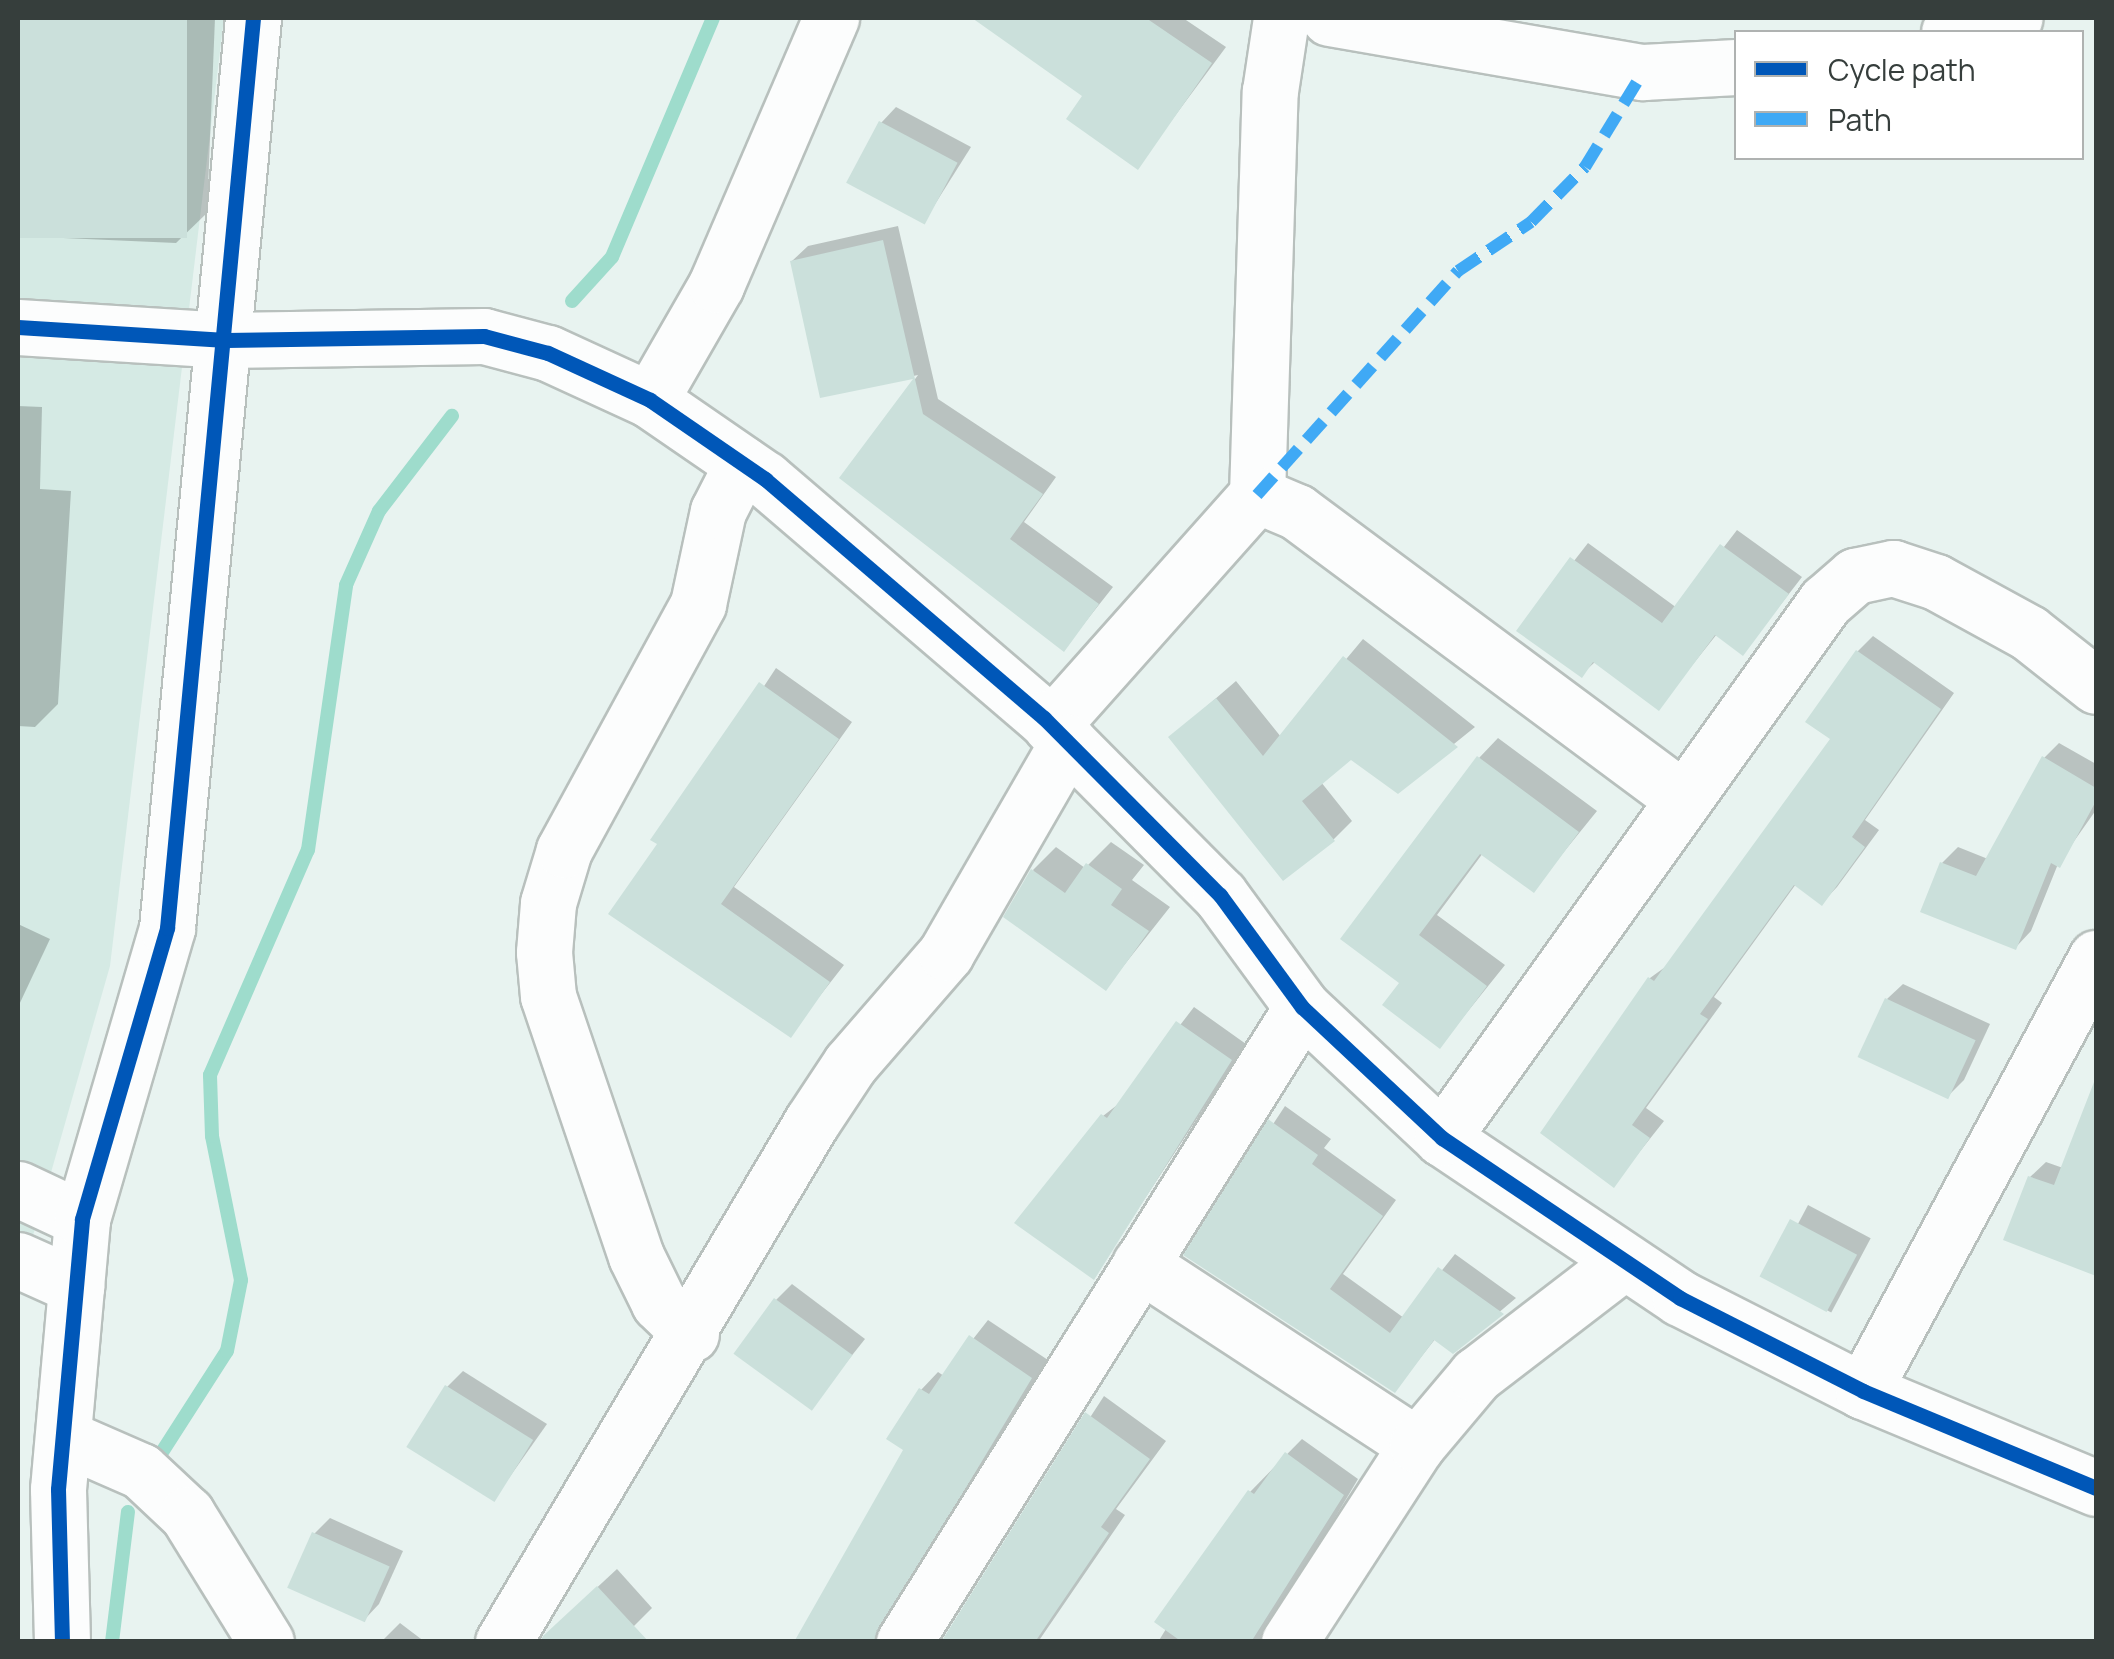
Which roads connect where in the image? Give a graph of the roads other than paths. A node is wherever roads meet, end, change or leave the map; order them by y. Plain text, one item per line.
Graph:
1 (253, 18) edge
2 (831, 18) edge
3 (1281, 18) edge
4 (1329, 18) edge
5 (2015, 18) edge
6 (1958, 30) edge
7 (1734, 67) edge
8 (18, 326) edge
9 (226, 340) junction
10 (650, 400) junction
11 (742, 464) junction
12 (1257, 495) junction
13 (2096, 686) edge
14 (1059, 734) junction
15 (1684, 799) junction
16 (2096, 958) edge
17 (1302, 1007) junction
18 (1442, 1138) junction
19 (18, 1190) edge
20 (82, 1219) junction
21 (18, 1260) edge
22 (1623, 1262) junction
23 (1140, 1264) junction
24 (76, 1286) junction
25 (691, 1334) junction
26 (1862, 1391) junction
27 (62, 1437) junction
28 (1417, 1444) junction
29 (2096, 1488) edge
30 (46, 1606) edge
31 (266, 1642) edge
32 (502, 1642) edge
33 (904, 1642) edge
34 (1289, 1642) edge

1 - 9 street
2 - 10 street
3 - 12 street
4 - 7 street
5 - 6 street
8 - 9 street
9 - 10 street
9 - 20 street
10 - 11 street
11 - 14 street
11 - 25 street
12 - 14 street
12 - 15 street
13 - 15 street
14 - 17 street
14 - 25 street
15 - 18 street
16 - 26 street
17 - 18 street
17 - 23 street
18 - 22 street
19 - 20 street
20 - 24 street
21 - 24 street
22 - 26 street
22 - 28 street
23 - 28 street
23 - 33 street
24 - 27 street
25 - 32 street
26 - 29 street
27 - 30 street
27 - 31 street
28 - 34 street

